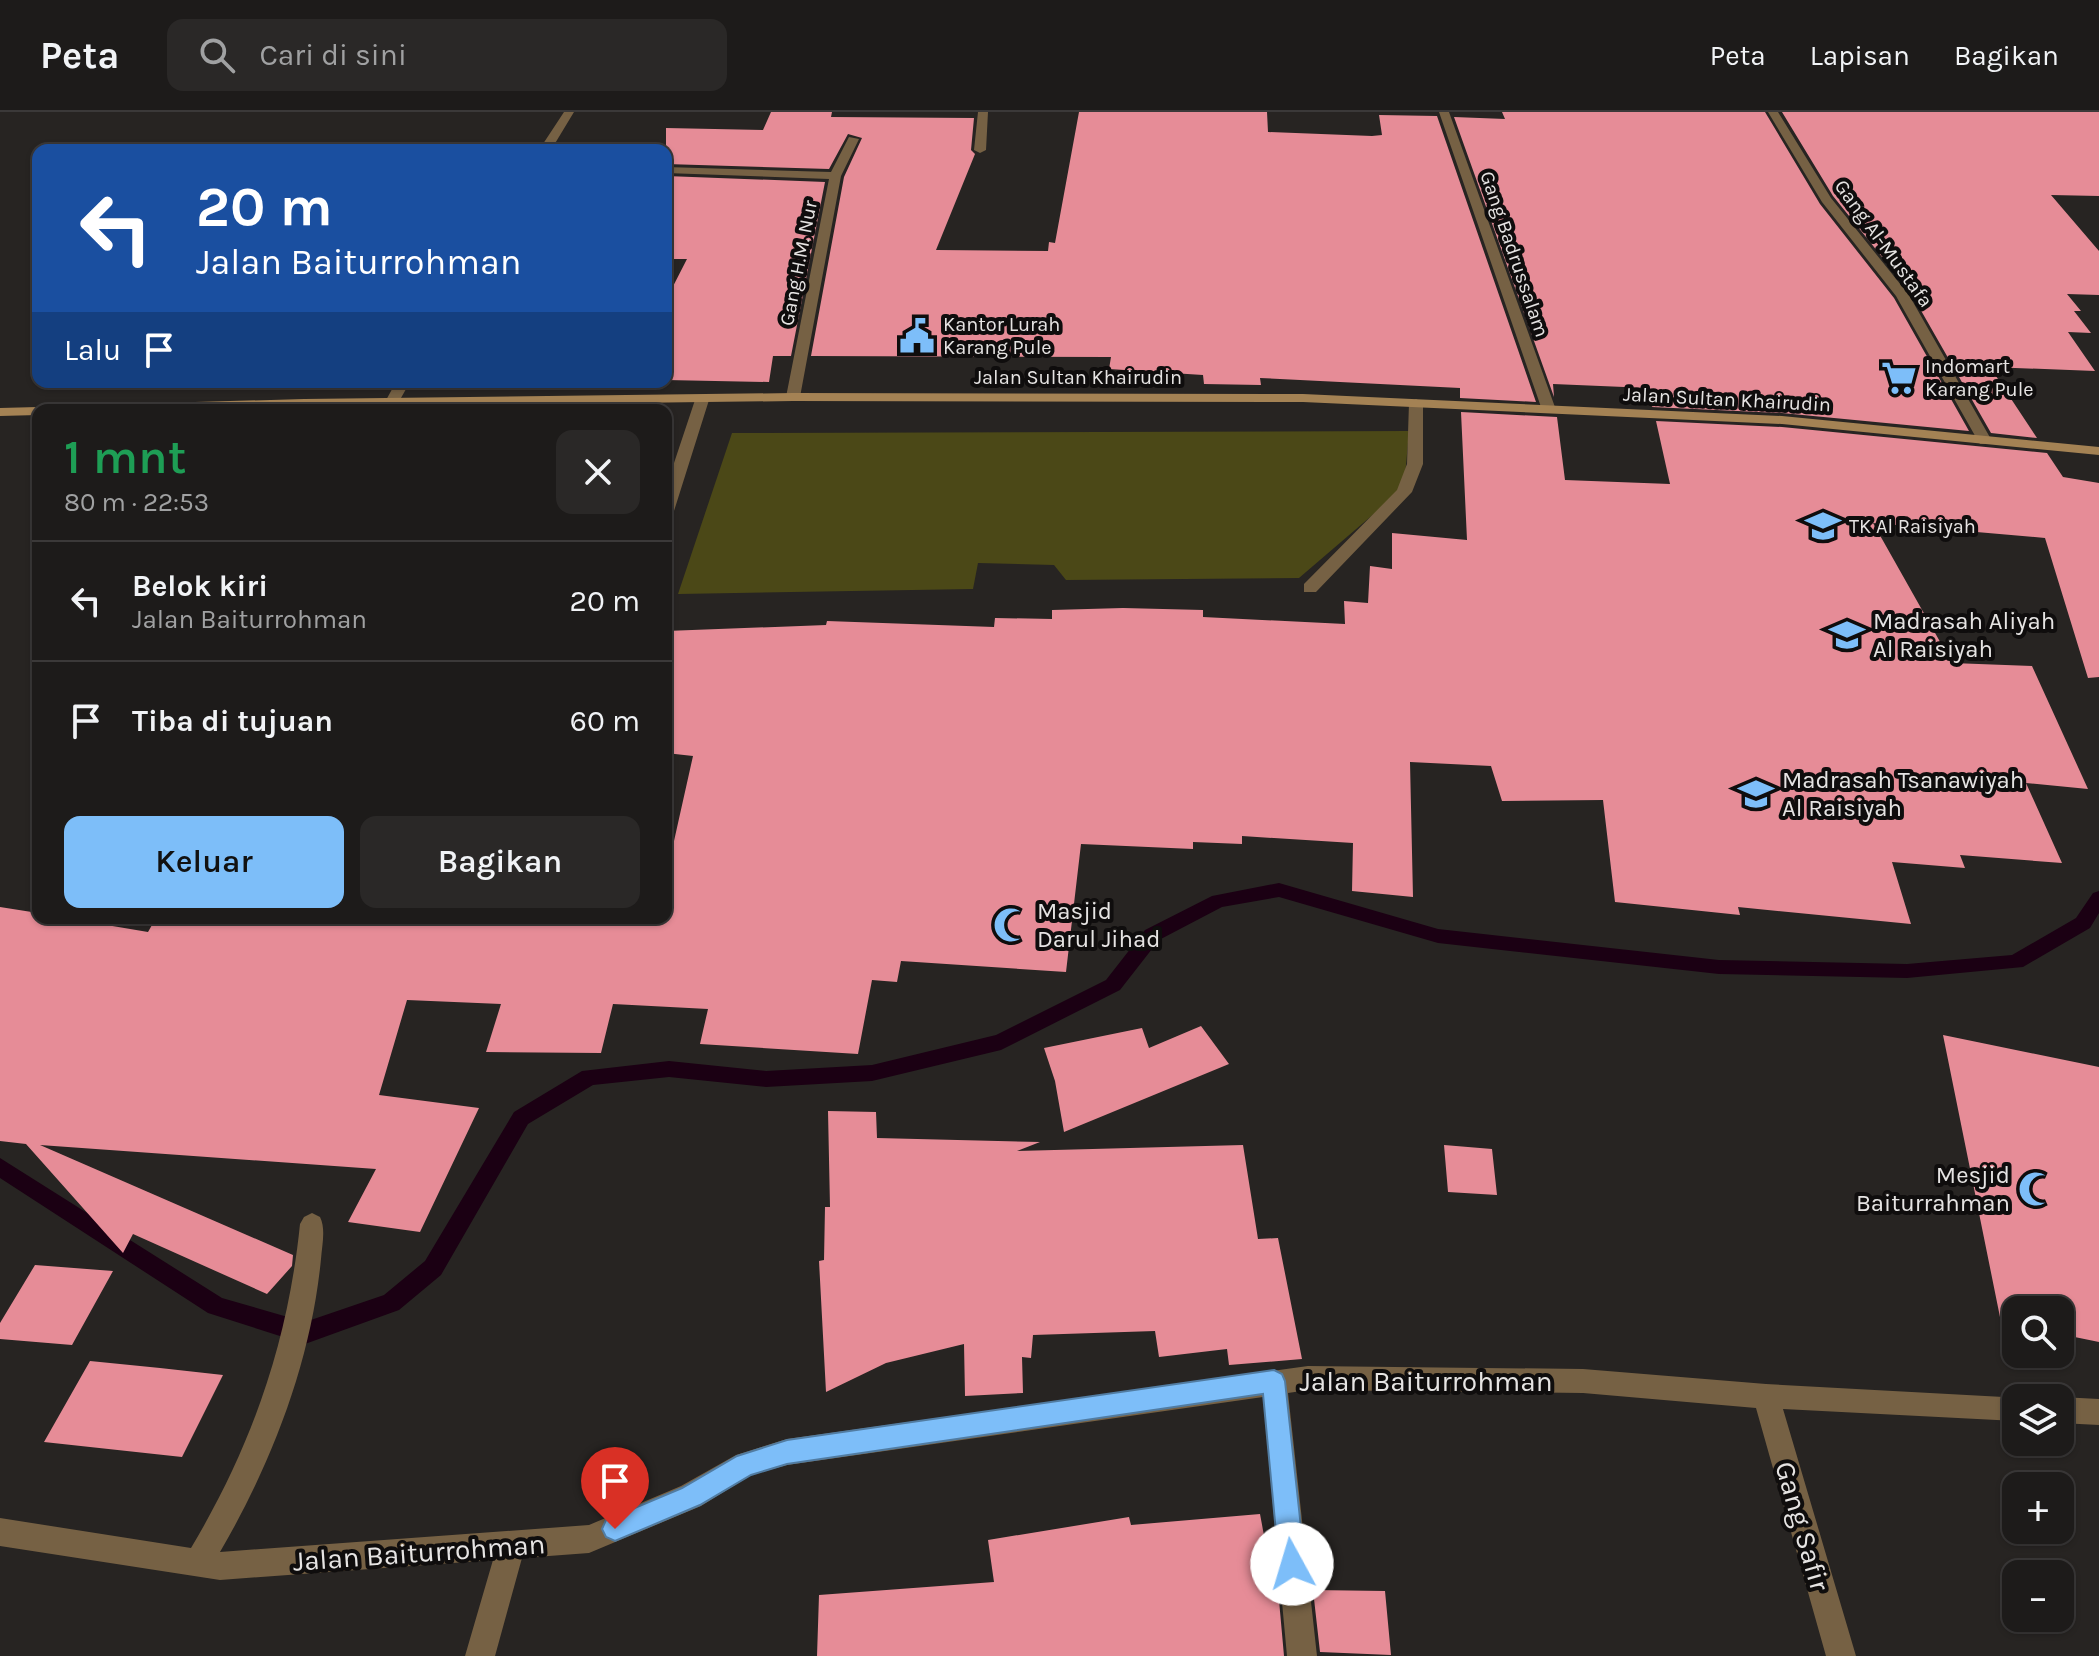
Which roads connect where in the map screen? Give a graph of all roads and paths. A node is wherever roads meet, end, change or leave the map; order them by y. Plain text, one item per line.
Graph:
1 (569, 112) edge
2 (983, 112) edge
3 (1444, 112) edge
4 (1773, 112) edge
5 (853, 139) dead end
6 (549, 144) edge
7 (980, 150) dead end
8 (672, 170) edge
9 (835, 176) junction
10 (400, 388) edge
11 (793, 397) junction
12 (702, 400) junction
13 (392, 402) junction
14 (1416, 403) junction
15 (308, 404) edge
16 (1549, 410) junction
17 (32, 411) edge
18 (0, 412) edge
19 (1985, 441) junction
20 (2099, 451) edge
21 (672, 492) edge
22 (1310, 588) dead end
23 (312, 1224) dead end
24 (1274, 1381) junction
25 (1766, 1396) junction
26 (2002, 1407) edge
27 (2074, 1411) edge
28 (2099, 1412) edge
29 (0, 1532) edge
30 (511, 1546) junction
31 (198, 1563) junction
32 (480, 1656) edge
33 (1302, 1656) edge
34 (1841, 1656) edge

1 - 6 street
2 - 7 street
3 - 16 street, Gang Badrussalam
4 - 19 street, Gang Al-Mustafa
5 - 9 street, Gang H.M. Nur
8 - 9 street
9 - 11 street, Gang H.M. Nur
10 - 13 street
11 - 12 main road, Jalan Sultan Khairudin
11 - 14 main road, Jalan Sultan Khairudin
12 - 13 main road, Jalan Sultan Khairudin
12 - 21 street
13 - 15 main road, Jalan Sultan Khairudin
14 - 16 main road, Jalan Sultan Khairudin
14 - 22 street
16 - 19 main road, Jalan Sultan Khairudin
17 - 18 main road
19 - 20 main road, Jalan Sultan Khairudin
23 - 31 street
24 - 25 street, Jalan Baiturrohman
24 - 30 street, Jalan Baiturrohman
24 - 33 street
25 - 26 street, Jalan Baiturrohman
25 - 34 street, Gang Safir
27 - 28 street
29 - 31 street, Jalan Baiturrohman
30 - 31 street, Jalan Baiturrohman
30 - 32 street

